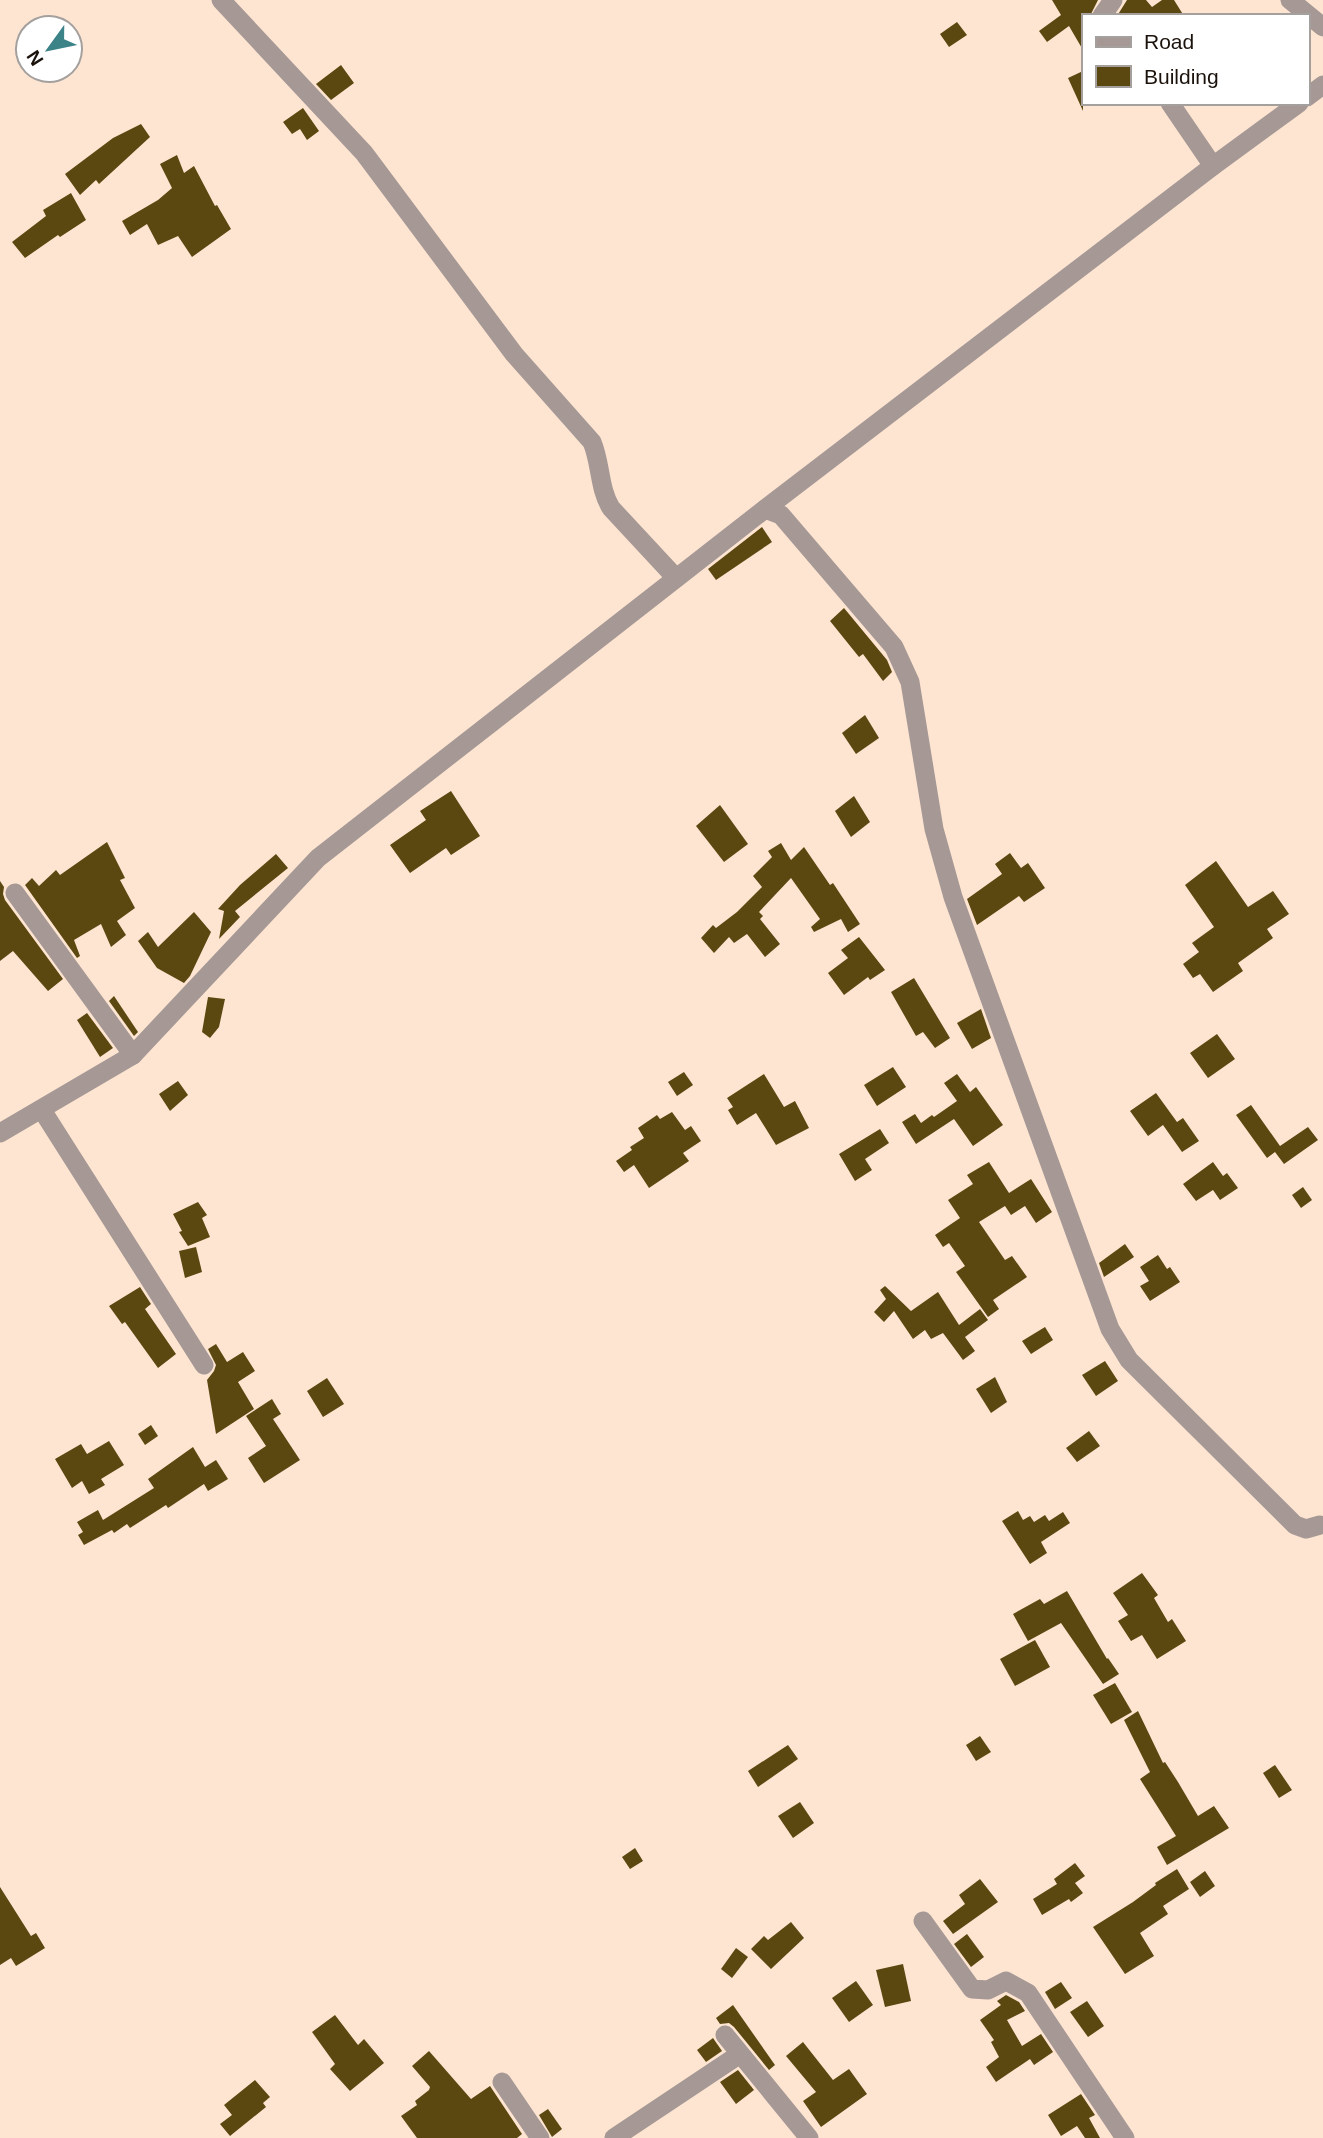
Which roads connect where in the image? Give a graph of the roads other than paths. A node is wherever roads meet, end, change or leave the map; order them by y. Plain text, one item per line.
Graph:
1 (221, 0) edge
2 (1290, 0) edge
3 (1307, 14) edge
4 (1309, 16) edge
5 (1323, 27) edge
6 (1171, 105) edge
7 (1296, 105) edge
8 (1213, 166) junction
9 (765, 509) junction
10 (676, 578) junction
11 (15, 893) dead end
12 (133, 1055) junction
13 (42, 1110) junction
14 (0, 1133) edge
15 (204, 1365) dead end
16 (1320, 1525) dead end
17 (923, 1921) dead end
18 (725, 2035) dead end
19 (740, 2054) junction
20 (502, 2082) dead end
21 (540, 2138) edge
22 (614, 2138) edge
23 (809, 2138) edge
24 (1125, 2138) edge

1 - 10 street
2 - 3 street
4 - 5 street
6 - 8 street
7 - 8 street
8 - 9 street
9 - 10 street
9 - 16 street
10 - 12 street
11 - 12 street
12 - 13 street
13 - 14 street
13 - 15 street
17 - 24 street
18 - 19 street
19 - 22 street
19 - 23 street
20 - 21 street

